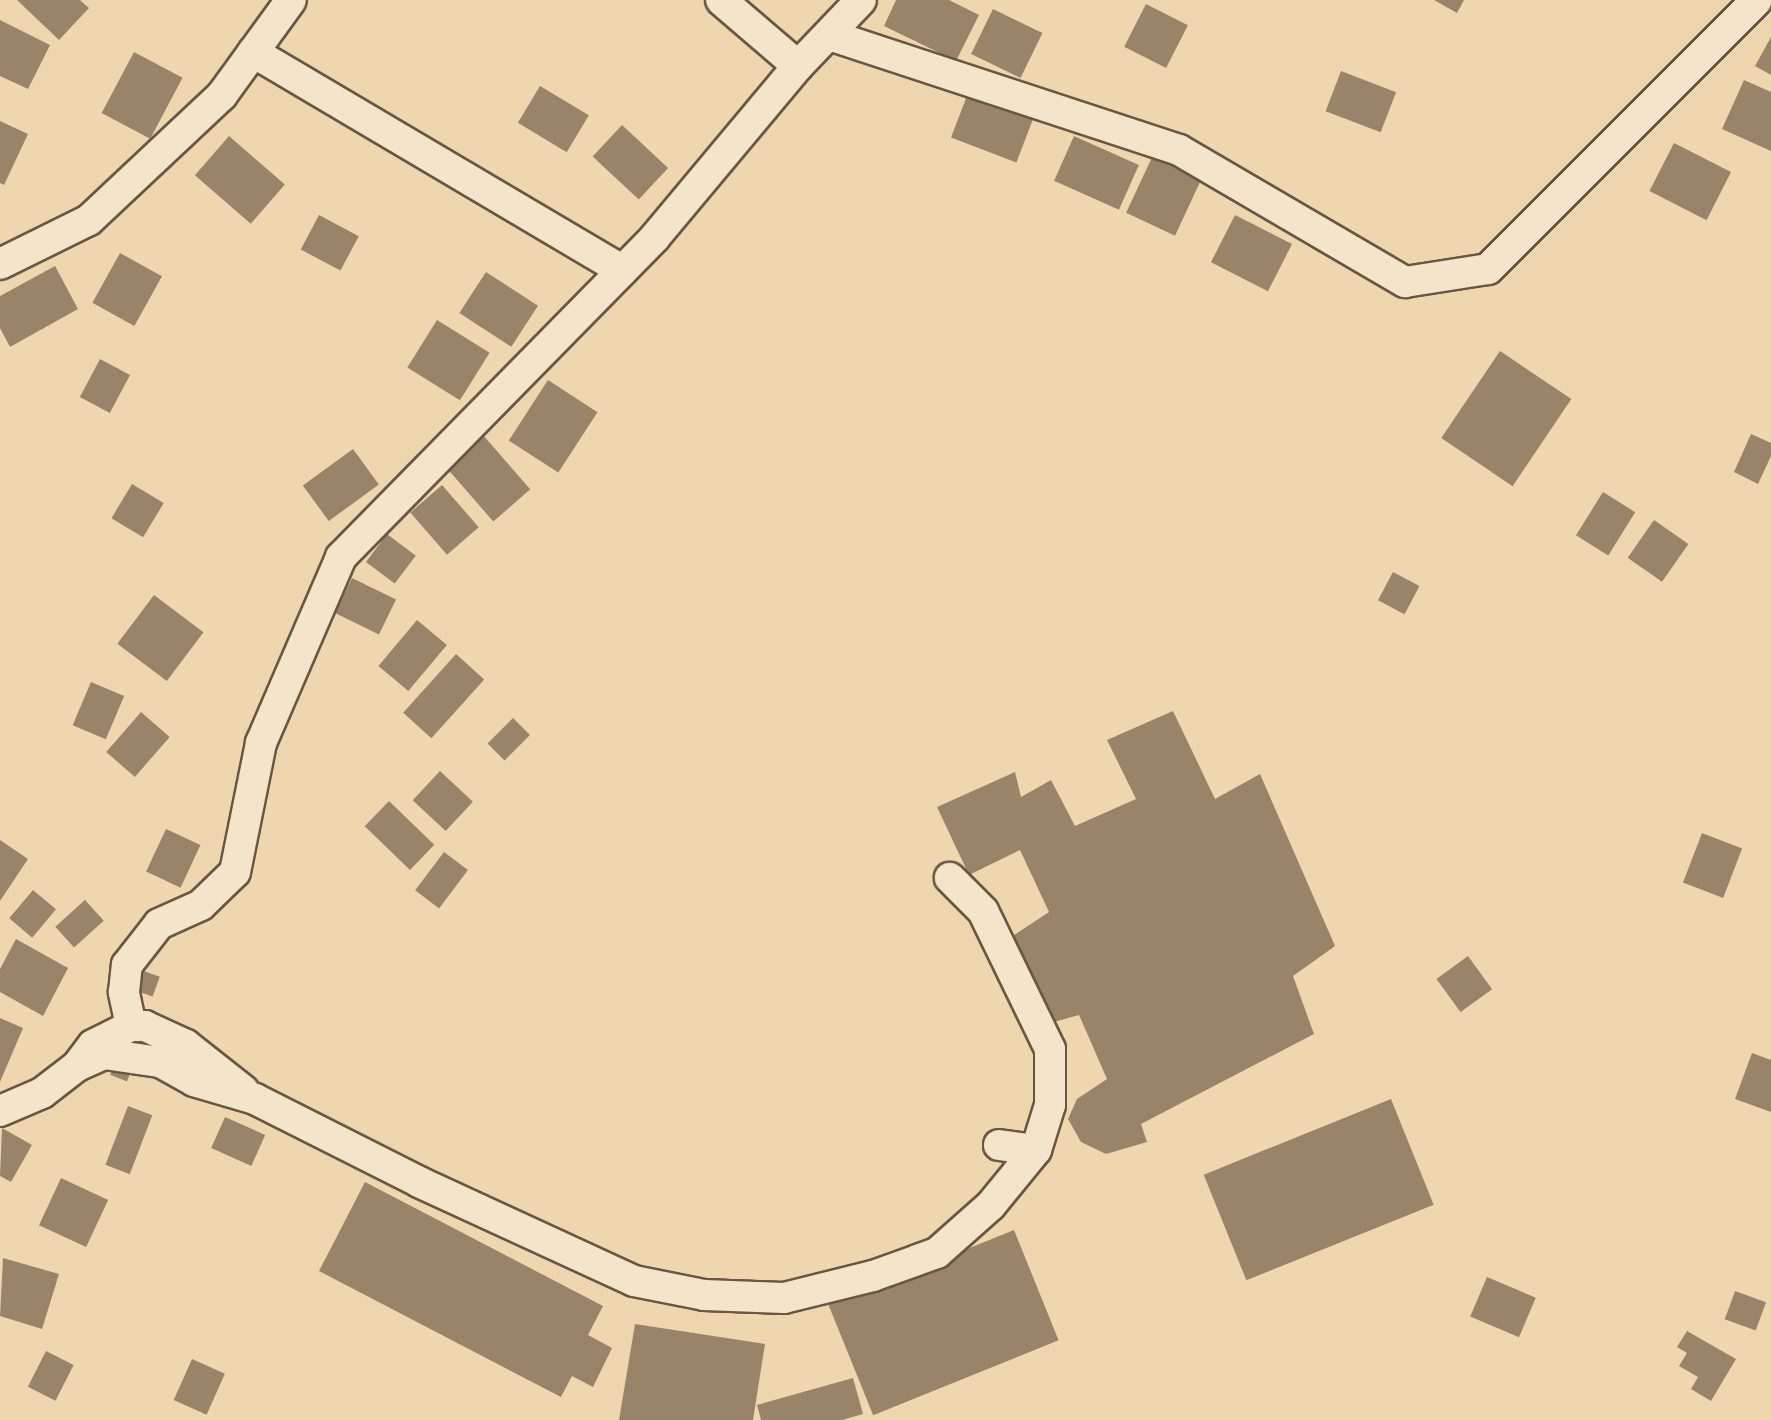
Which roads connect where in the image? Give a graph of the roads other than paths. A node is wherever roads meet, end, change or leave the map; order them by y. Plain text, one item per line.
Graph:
1 (291, 0) edge
2 (722, 0) edge
3 (861, 0) edge
4 (1757, 0) edge
5 (829, 35) junction
6 (253, 52) junction
7 (798, 66) junction
8 (0, 264) edge
9 (622, 270) junction
10 (950, 878) dead end
11 (131, 1026) junction
12 (76, 1066) junction
13 (254, 1099) junction
14 (0, 1111) edge
15 (999, 1145) dead end
16 (1036, 1150) junction

1 - 6 street
2 - 7 street
3 - 5 street
4 - 5 street
5 - 7 street
6 - 8 street
6 - 9 street
7 - 9 street
9 - 11 street
10 - 16 street
11 - 12 street
11 - 13 street
12 - 13 street
12 - 14 street
13 - 16 street
15 - 16 street

